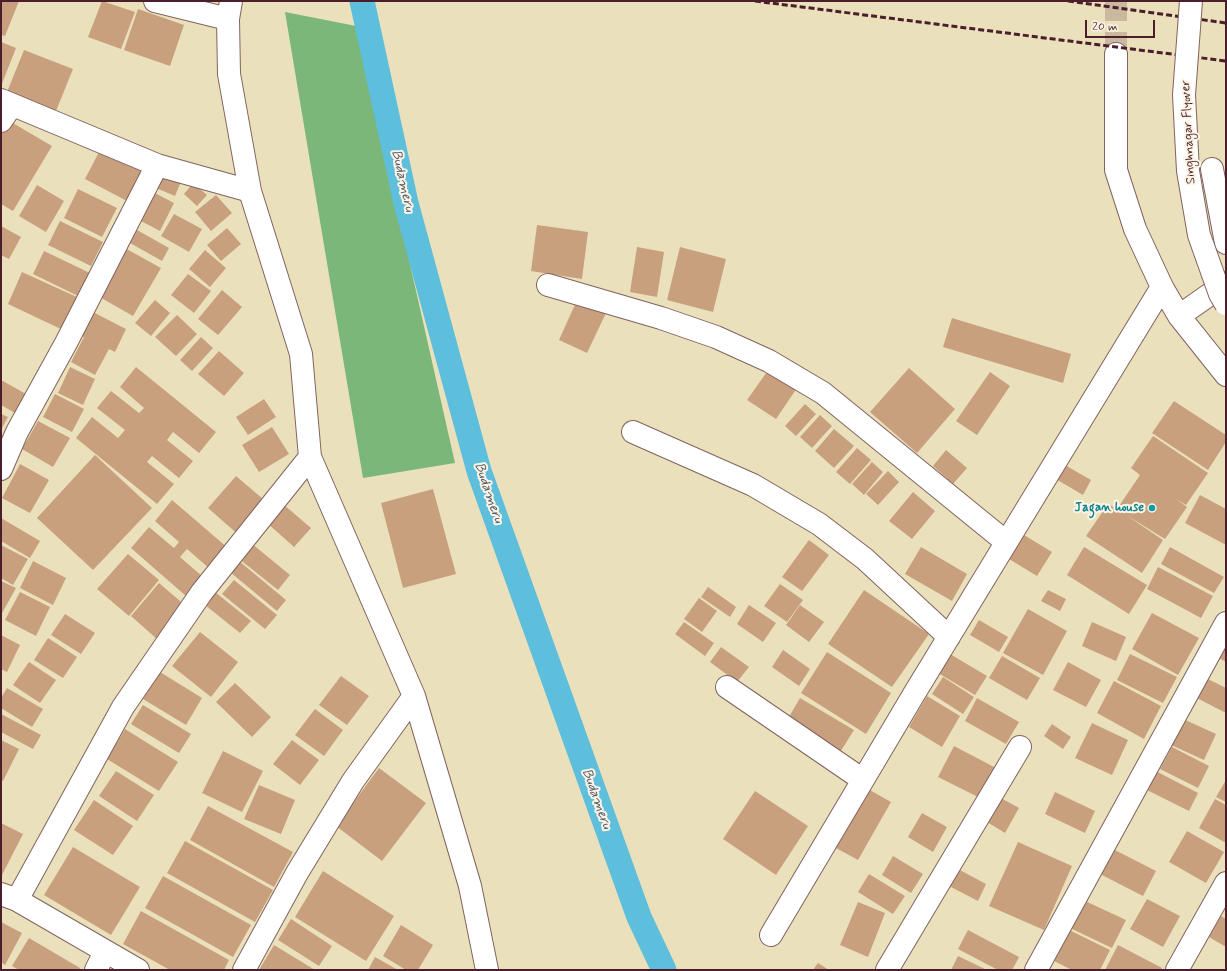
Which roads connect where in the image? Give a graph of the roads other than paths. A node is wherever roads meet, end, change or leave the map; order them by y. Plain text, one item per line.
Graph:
1 (155, 1) edge
2 (1191, 1) edge
3 (230, 10) edge
4 (1116, 54) tunnel mouth
5 (5, 109) edge
6 (157, 165) junction
7 (1212, 169) dead end
8 (250, 191) junction
9 (1226, 243) edge
10 (1226, 283) edge
11 (548, 284) dead end
12 (1162, 287) junction
13 (1226, 304) edge
14 (1180, 316) junction
15 (1226, 374) edge
16 (633, 432) dead end
17 (310, 457) junction
18 (1, 469) edge
19 (1006, 542) junction
20 (1226, 623) edge
21 (949, 637) junction
22 (727, 687) dead end
23 (414, 696) junction
24 (1020, 747) dead end
25 (863, 780) junction
26 (1226, 883) edge
27 (9, 897) edge
28 (771, 935) dead end
29 (100, 961) edge
30 (138, 970) edge
31 (244, 970) edge
32 (487, 970) edge
33 (887, 970) edge
34 (1036, 970) edge
35 (1177, 970) edge

1 - 3 street
2 - 13 street, Singhnagar Flyover, bridge
3 - 8 street
4 - 12 street
5 - 6 street
6 - 8 street
6 - 18 street
7 - 9 street
8 - 17 street
10 - 14 street
11 - 19 street
12 - 14 street
12 - 19 street
14 - 15 street
16 - 21 street
17 - 23 street
17 - 27 street
19 - 21 street
20 - 34 street
21 - 25 street
22 - 25 street
23 - 31 street
23 - 32 street
24 - 33 street
25 - 28 street
26 - 35 street
27 - 29 street
29 - 30 street

